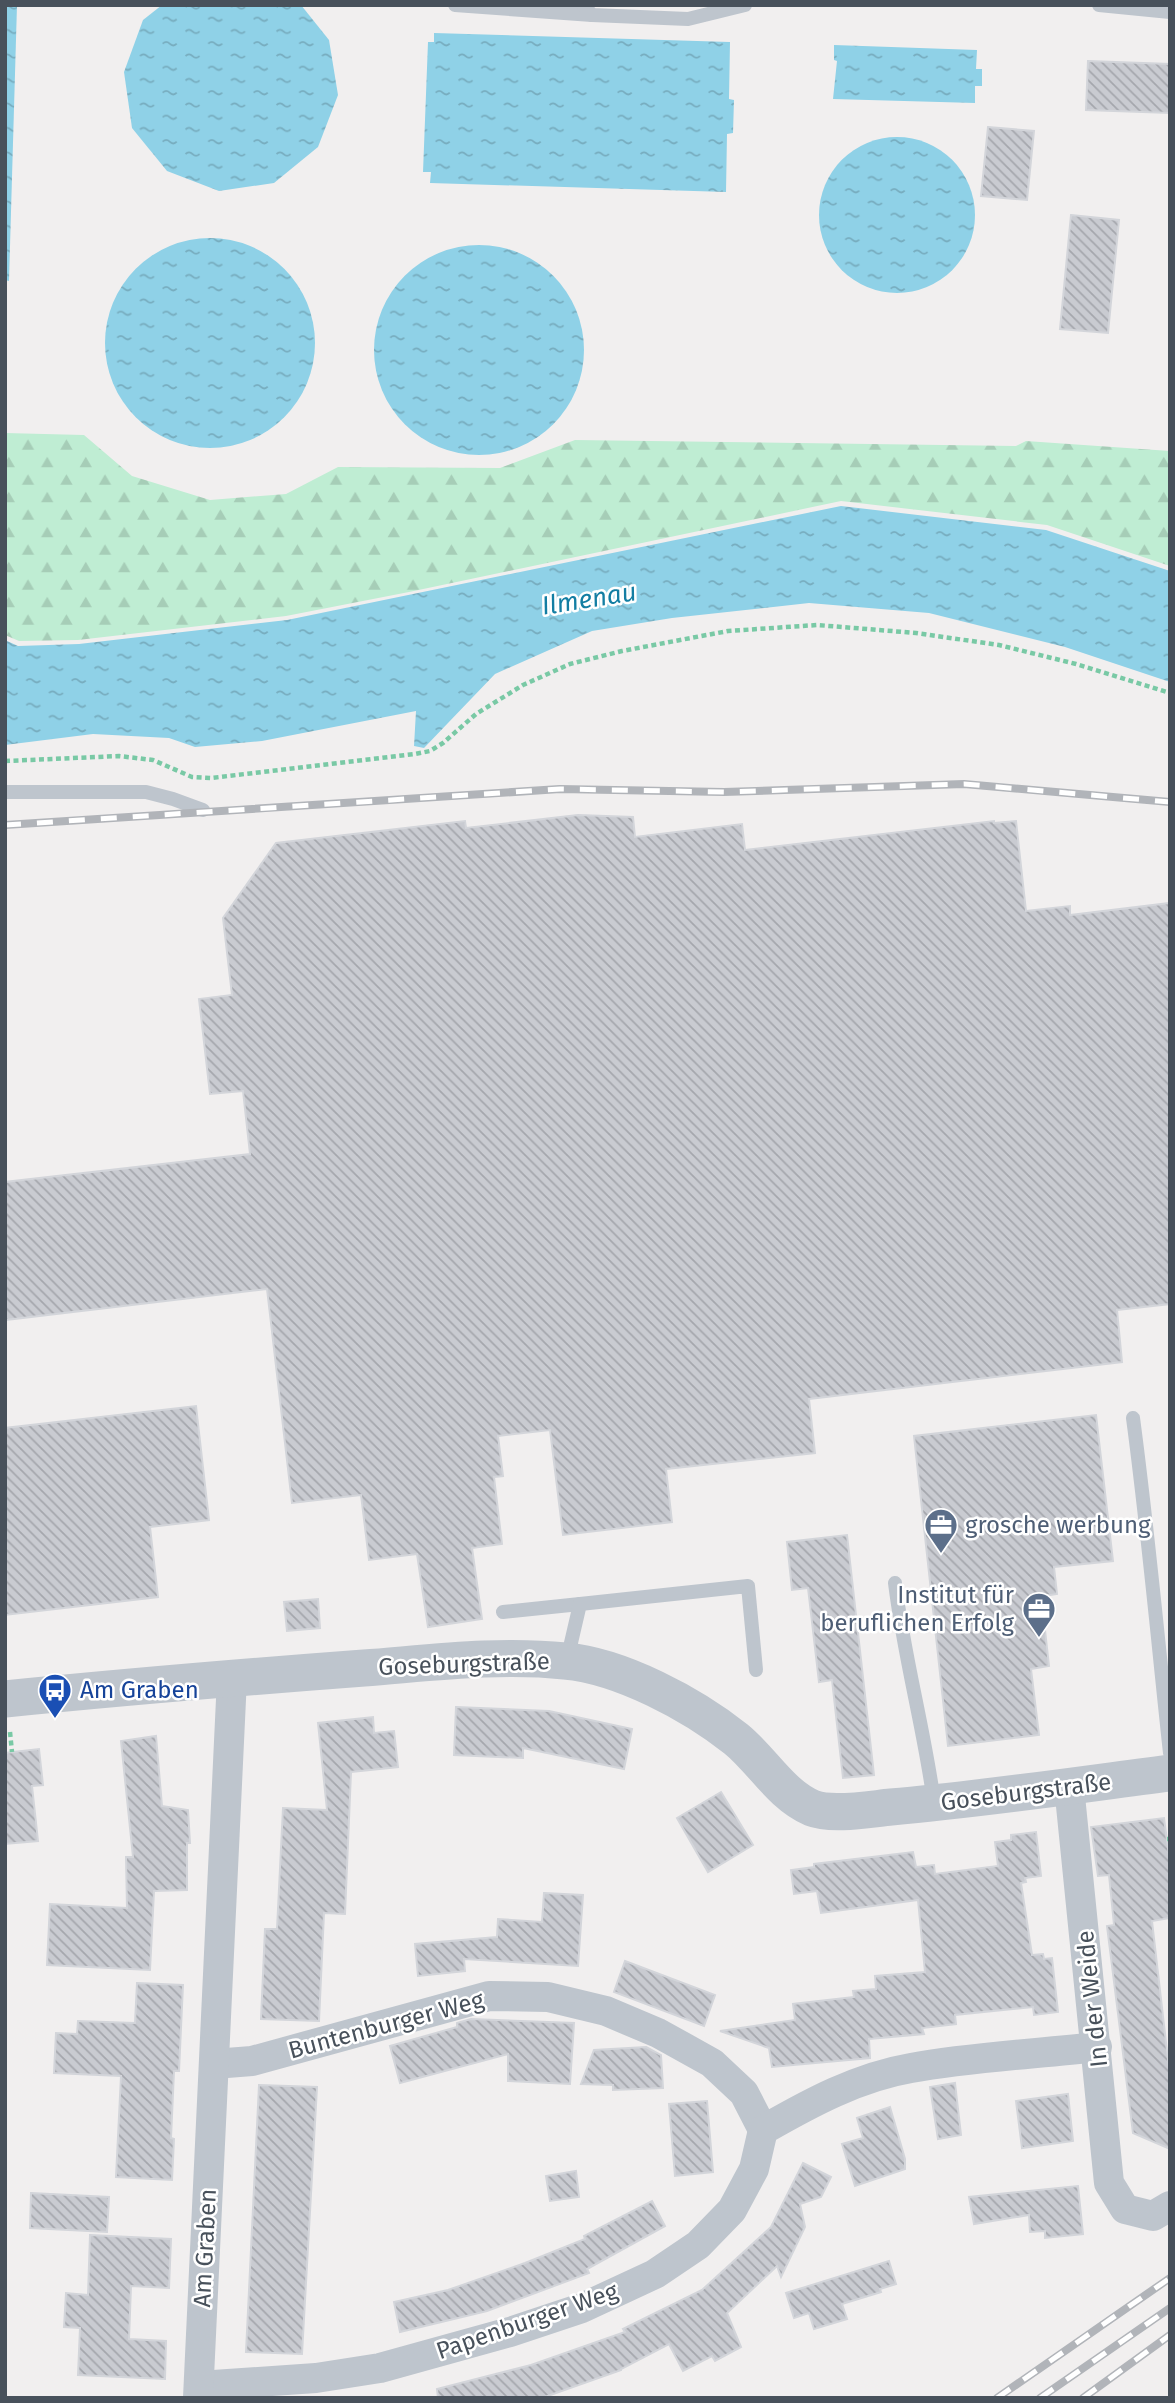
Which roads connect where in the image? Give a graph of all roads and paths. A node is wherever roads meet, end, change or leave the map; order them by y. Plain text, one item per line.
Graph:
1 (455, 5) edge
2 (745, 5) edge
3 (1098, 5) edge
4 (587, 10) edge
5 (1170, 12) edge
6 (1170, 693) edge
7 (5, 761) edge
8 (5, 792) edge
9 (203, 810) dead end
10 (1133, 1418) dead end
11 (895, 1583) dead end
12 (580, 1604) junction
13 (503, 1612) dead end
14 (1164, 1642) edge
15 (567, 1661) junction
16 (756, 1670) dead end
17 (233, 1678) junction
18 (5, 1699) edge
19 (1167, 1701) edge
20 (1170, 1754) edge
21 (1170, 1773) edge
22 (1069, 1786) junction
23 (934, 1804) junction
24 (1097, 2047) junction
25 (214, 2064) junction
26 (764, 2130) junction
27 (1170, 2206) edge
28 (199, 2392) edge

1 - 4 lane
2 - 4 lane
3 - 5 lane
6 - 7 path
8 - 9 lane
10 - 14 lane
11 - 23 lane
12 - 13 lane
12 - 15 lane
12 - 16 lane
14 - 19 lane
15 - 17 street, Goseburgstraße
15 - 23 street, Goseburgstraße
17 - 18 street, Goseburgstraße
17 - 25 street, Am Graben
19 - 20 lane
21 - 22 street, Goseburgstraße
22 - 23 street, Goseburgstraße
22 - 24 street, In der Weide
24 - 26 street
24 - 27 street, In der Weide
25 - 26 street, Buntenburger Weg
25 - 28 street, Am Graben
26 - 28 street, Papenburger Weg

